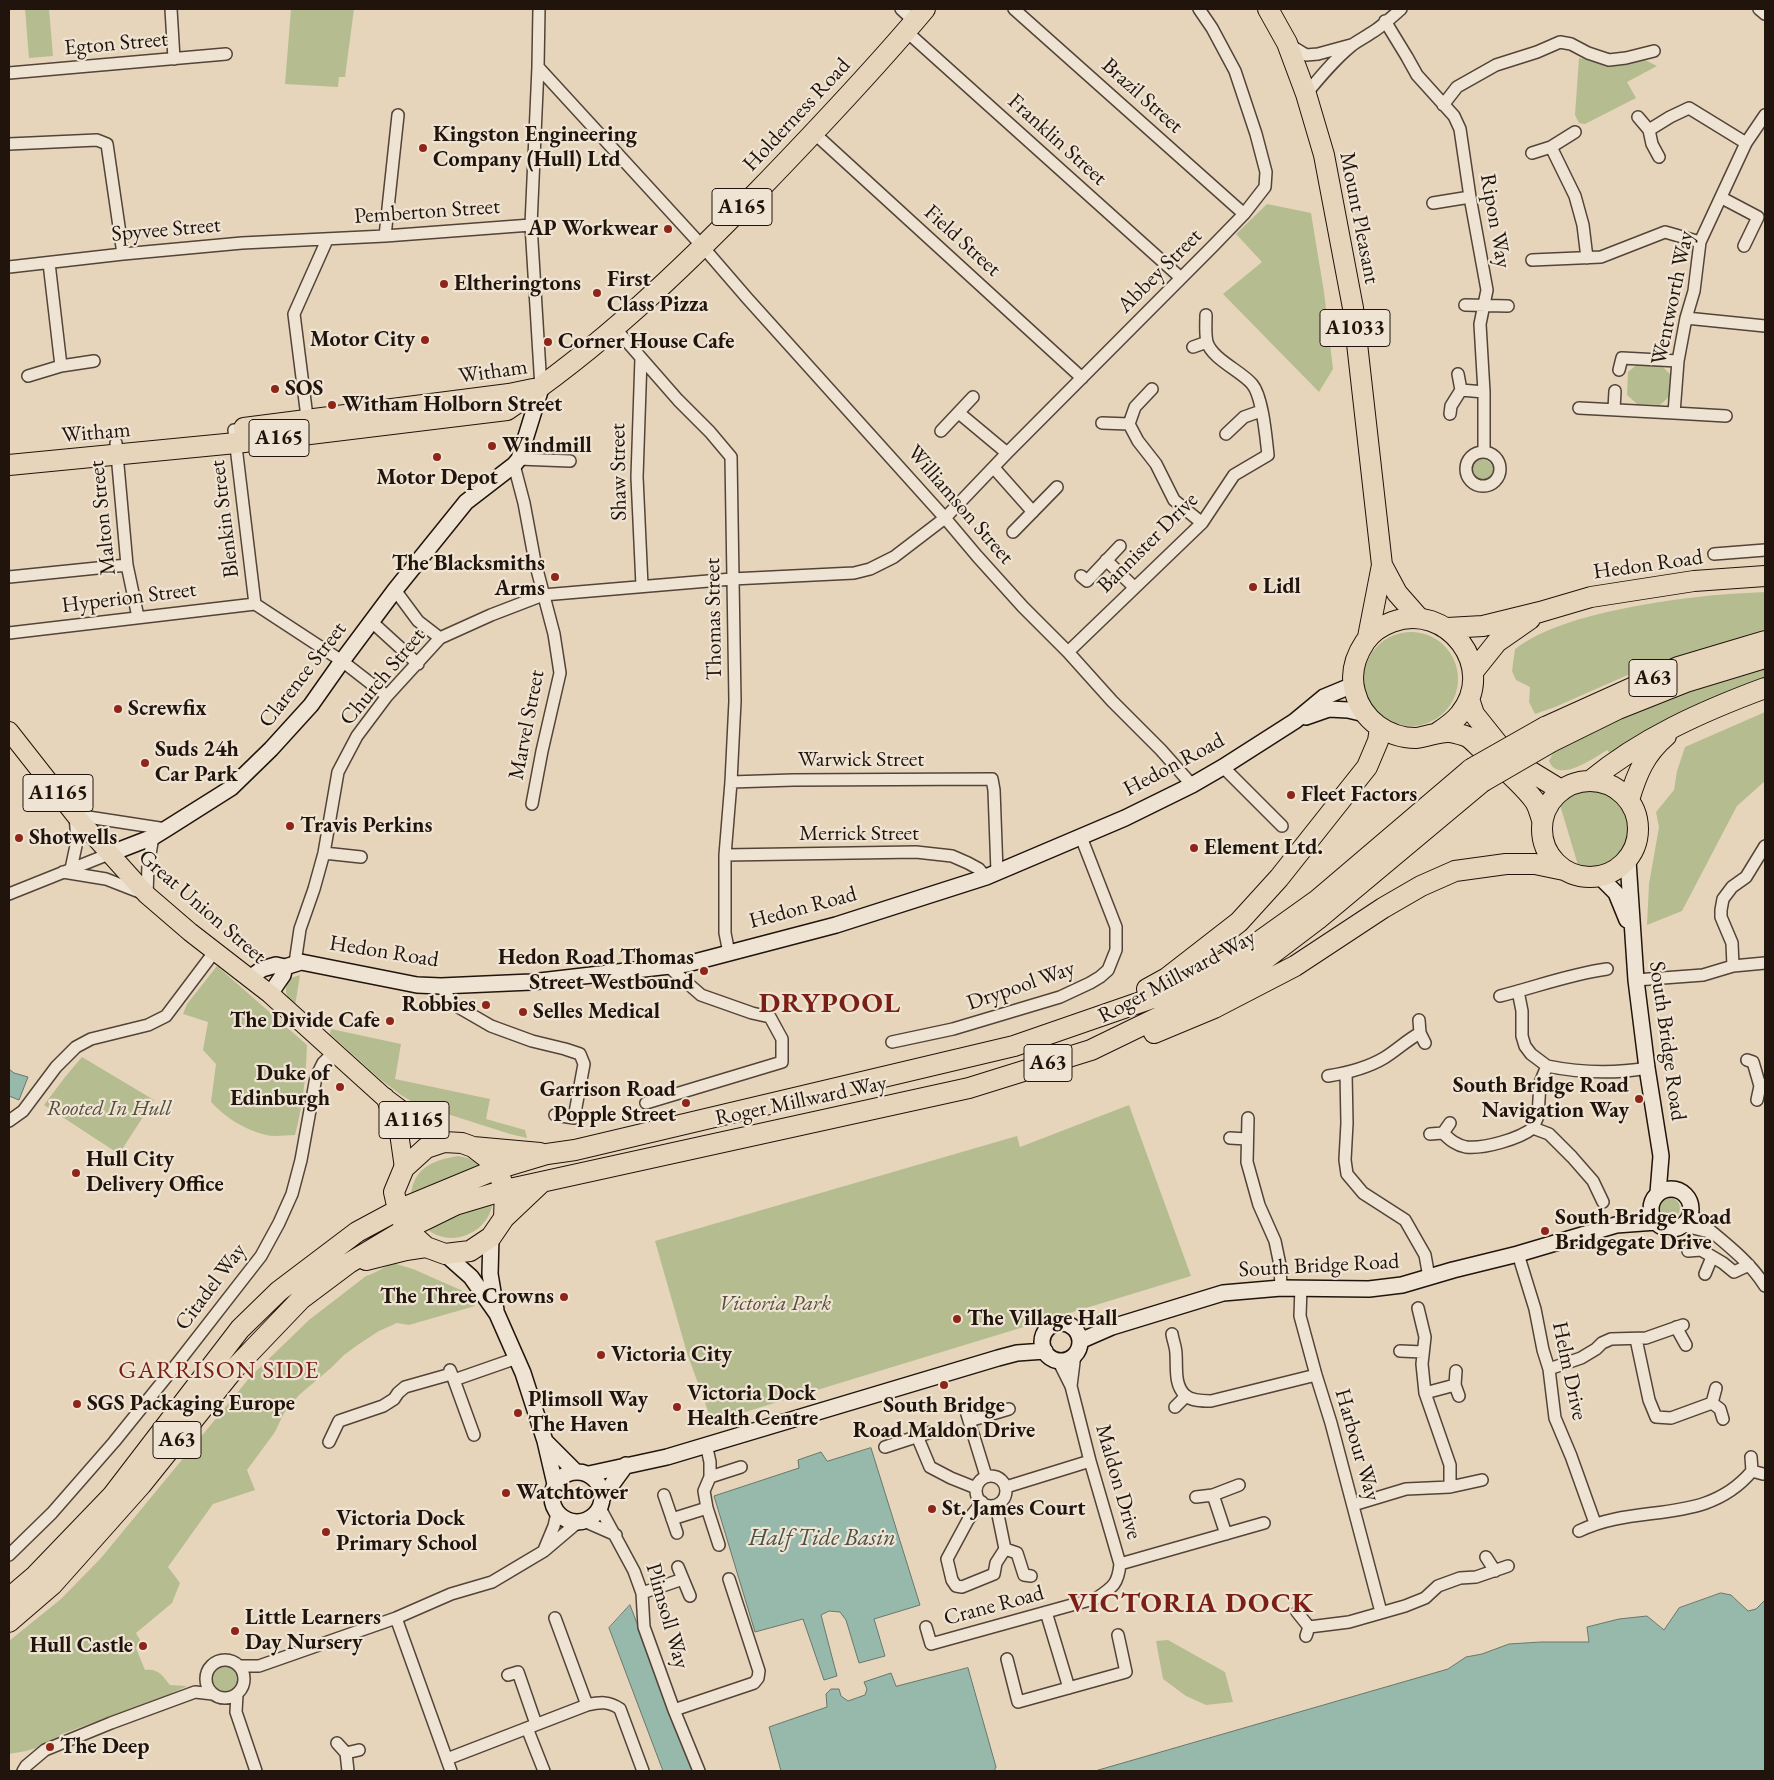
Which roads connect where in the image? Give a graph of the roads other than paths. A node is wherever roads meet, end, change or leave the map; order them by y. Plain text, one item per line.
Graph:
1 (171, 9) edge
2 (539, 9) edge
3 (1014, 9) edge
4 (1200, 9) edge
5 (1268, 9) edge
6 (1401, 9) edge
7 (1759, 9) edge
8 (1765, 14) edge
9 (1390, 16) edge
10 (912, 17) edge
11 (1287, 43) junction
12 (1352, 44) junction
13 (1654, 52) dead end
14 (226, 54) dead end
15 (174, 59) junction
16 (538, 67) junction
17 (9, 72) edge
18 (1306, 94) junction
19 (1443, 105) junction
20 (398, 115) dead end
21 (1765, 115) edge
22 (1638, 117) dead end
23 (1649, 130) junction
24 (1575, 132) dead end
25 (814, 133) junction
26 (1746, 142) junction
27 (9, 144) edge
28 (1551, 147) junction
29 (1532, 152) dead end
30 (1658, 157) dead end
31 (1432, 190) dead end
32 (1470, 197) junction
33 (1722, 198) junction
34 (1244, 214) junction
35 (1762, 215) edge
36 (530, 225) junction
37 (385, 236) junction
38 (327, 240) junction
39 (1700, 242) junction
40 (1744, 246) dead end
41 (703, 247) junction
42 (122, 254) junction
43 (1587, 258) junction
44 (1532, 260) dead end
45 (49, 263) junction
46 (9, 267) edge
47 (1181, 278) junction
48 (1465, 305) dead end
49 (1485, 306) junction
50 (1508, 306) dead end
51 (1206, 315) dead end
52 (1686, 318) junction
53 (1765, 326) edge
54 (615, 328) junction
55 (1207, 342) junction
56 (1193, 347) dead end
57 (641, 358) junction
58 (94, 361) dead end
59 (1678, 361) junction
60 (61, 366) junction
61 (1619, 370) dead end
62 (1458, 374) dead end
63 (28, 376) dead end
64 (1082, 378) junction
65 (541, 388) junction
66 (1152, 389) dead end
67 (1461, 390) junction
68 (1615, 391) dead end
69 (1484, 392) junction
70 (973, 397) dead end
71 (1579, 408) dead end
72 (1614, 409) junction
73 (507, 410) junction
74 (1262, 411) junction
75 (959, 413) junction
76 (1674, 413) junction
77 (1450, 414) dead end
78 (1726, 416) dead end
79 (1102, 423) dead end
80 (1129, 424) junction
81 (308, 428) junction
82 (942, 432) dead end
83 (1226, 434) dead end
84 (235, 437) junction
85 (526, 440) junction
86 (116, 450) junction
87 (1484, 452) dead end
88 (1007, 454) junction
89 (9, 455) edge
90 (570, 461) dead end
91 (516, 462) junction
92 (9, 465) edge
93 (994, 468) junction
94 (1057, 487) dead end
95 (1033, 512) junction
96 (945, 518) junction
97 (1202, 523) junction
98 (1012, 532) dead end
99 (1120, 546) dead end
100 (1765, 550) edge
101 (1714, 554) dead end
102 (1106, 560) junction
103 (127, 565) junction
104 (1382, 565) junction
105 (1081, 576) dead end
106 (1765, 576) edge
107 (9, 577) edge
108 (732, 579) junction
109 (642, 586) junction
110 (1134, 586) junction
111 (395, 590) junction
112 (543, 595) junction
113 (255, 604) junction
114 (1540, 612) junction
115 (138, 617) junction
116 (1419, 618) junction
117 (372, 622) junction
118 (1447, 628) junction
119 (9, 633) edge
120 (440, 638) junction
121 (1368, 638) junction
122 (1765, 641) edge
123 (1068, 652) junction
124 (1765, 658) edge
125 (342, 660) junction
126 (418, 664) junction
127 (1472, 672) junction
128 (1353, 685) junction
129 (1765, 688) edge
130 (387, 696) junction
131 (1469, 699) junction
132 (1365, 714) junction
133 (1295, 721) junction
134 (1680, 725) junction
135 (1380, 728) junction
136 (9, 732) edge
137 (1437, 733) junction
138 (1548, 734) junction
139 (1223, 767) junction
140 (1477, 776) junction
141 (1590, 780) junction
142 (732, 782) junction
143 (1192, 785) junction
144 (1561, 790) junction
145 (1629, 800) junction
146 (532, 804) dead end
147 (75, 815) junction
148 (1542, 820) junction
149 (1282, 826) dead end
150 (160, 833) junction
151 (1081, 837) junction
152 (1765, 846) edge
153 (324, 853) junction
154 (109, 854) junction
155 (725, 855) junction
156 (361, 857) dead end
157 (1628, 861) junction
158 (67, 870) junction
159 (1564, 870) junction
160 (992, 874) junction
161 (1600, 877) junction
162 (9, 894) edge
163 (147, 895) junction
164 (1632, 931) junction
165 (216, 951) junction
166 (729, 953) junction
167 (1765, 963) edge
168 (290, 965) junction
169 (1733, 966) junction
170 (669, 967) junction
171 (1606, 969) dead end
172 (250, 978) junction
173 (1636, 980) junction
174 (441, 986) junction
175 (1518, 991) junction
176 (270, 994) junction
177 (1500, 996) dead end
178 (1419, 1020) dead end
179 (1088, 1021) junction
180 (892, 1042) dead end
181 (334, 1052) junction
182 (1747, 1060) dead end
183 (1547, 1066) junction
184 (1647, 1068) junction
185 (1346, 1073) junction
186 (1328, 1076) dead end
187 (1763, 1086) edge
188 (969, 1088) junction
189 (384, 1097) junction
190 (1757, 1100) dead end
191 (646, 1103) dead end
192 (555, 1115) dead end
193 (1248, 1118) dead end
194 (9, 1121) edge
195 (1450, 1123) dead end
196 (1533, 1128) junction
197 (1443, 1133) junction
198 (1430, 1134) dead end
199 (1230, 1138) dead end
200 (1247, 1139) junction
201 (444, 1142) junction
202 (473, 1146) junction
203 (547, 1154) junction
204 (1661, 1156) junction
205 (404, 1168) junction
206 (497, 1169) junction
207 (541, 1183) junction
208 (505, 1190) junction
209 (1676, 1190) junction
210 (1655, 1199) junction
211 (1603, 1202) dead end
212 (399, 1210) junction
213 (504, 1218) junction
214 (1686, 1219) junction
215 (1656, 1222) junction
216 (1616, 1225) junction
217 (492, 1237) junction
218 (435, 1251) junction
219 (1688, 1251) dead end
220 (1518, 1254) junction
221 (1712, 1257) junction
222 (349, 1263) junction
223 (1749, 1265) junction
224 (1705, 1274) dead end
225 (1429, 1277) junction
226 (1765, 1286) edge
227 (1301, 1287) junction
228 (1280, 1288) junction
229 (1418, 1308) dead end
230 (497, 1314) junction
231 (1172, 1334) dead end
232 (1636, 1339) junction
233 (1076, 1341) junction
234 (1044, 1344) junction
235 (1686, 1345) dead end
236 (1400, 1351) dead end
237 (1423, 1352) junction
238 (517, 1358) junction
239 (1058, 1360) junction
240 (1550, 1369) junction
241 (1456, 1372) dead end
242 (451, 1374) junction
243 (1316, 1375) junction
244 (1455, 1385) junction
245 (1071, 1386) junction
246 (1716, 1388) dead end
247 (1424, 1393) junction
248 (1186, 1396) junction
249 (1459, 1396) dead end
250 (1712, 1403) junction
251 (1175, 1407) dead end
252 (1009, 1409) dead end
253 (1723, 1419) dead end
254 (930, 1432) dead end
255 (474, 1435) dead end
256 (917, 1436) junction
257 (544, 1441) junction
258 (328, 1442) dead end
259 (706, 1444) junction
260 (885, 1447) dead end
261 (1751, 1457) dead end
262 (1090, 1461) junction
263 (626, 1465) junction
264 (741, 1468) dead end
265 (582, 1473) junction
266 (986, 1476) junction
267 (710, 1477) junction
268 (1482, 1480) dead end
269 (555, 1484) junction
270 (1238, 1485) dead end
271 (1006, 1487) junction
272 (1450, 1487) junction
273 (976, 1488) junction
274 (664, 1495) dead end
275 (1213, 1495) junction
276 (1196, 1497) dead end
277 (982, 1502) junction
278 (601, 1503) junction
279 (1353, 1504) junction
280 (996, 1505) junction
281 (707, 1508) junction
282 (557, 1513) junction
283 (672, 1519) junction
284 (580, 1522) junction
285 (1264, 1523) dead end
286 (1595, 1523) junction
287 (1580, 1531) dead end
288 (677, 1533) dead end
289 (1226, 1534) junction
290 (616, 1535) junction
291 (718, 1545) dead end
292 (1005, 1549) junction
293 (544, 1552) junction
294 (9, 1555) edge
295 (1486, 1557) dead end
296 (1120, 1564) junction
297 (1508, 1566) dead end
298 (678, 1567) dead end
299 (1495, 1571) junction
300 (1031, 1576) dead end
301 (683, 1579) junction
302 (729, 1579) dead end
303 (1111, 1588) joint
304 (642, 1593) junction
305 (690, 1596) dead end
306 (9, 1598) edge
307 (1046, 1612) junction
308 (1297, 1612) dead end
309 (1381, 1612) junction
310 (396, 1618) junction
311 (555, 1618) dead end
312 (9, 1622) edge
313 (926, 1627) dead end
314 (1118, 1635) dead end
315 (1007, 1659) dead end
316 (239, 1666) junction
317 (260, 1666) junction
318 (508, 1675) dead end
319 (205, 1677) junction
320 (244, 1684) junction
321 (1070, 1688) junction
322 (195, 1692) junction
323 (237, 1694) junction
324 (216, 1696) junction
325 (587, 1705) junction
326 (674, 1710) junction
327 (236, 1712) junction
328 (532, 1726) junction
329 (336, 1743) dead end
330 (359, 1750) dead end
331 (346, 1753) junction
332 (447, 1759) junction
333 (23, 1771) edge
334 (256, 1771) edge
335 (348, 1771) edge
336 (451, 1771) edge
337 (544, 1771) edge
338 (643, 1771) edge
339 (699, 1771) edge

1 - 15 street
2 - 16 street
3 - 34 street, Brazil Street
4 - 34 street, Abbey Street
5 - 11 highway, Mount Pleasant / A1033
6 - 9 street
7 - 8 street
9 - 12 street
9 - 19 street, Ripon Way
10 - 25 highway, Holderness Road / A165
10 - 47 street, Franklin Street
11 - 12 street
11 - 18 highway, Mount Pleasant / A1033
12 - 18 street
13 - 19 street
14 - 15 street, Egton Street
15 - 17 street, Egton Street
16 - 36 street
16 - 41 street, Williamson Street
18 - 104 highway, Mount Pleasant / A1033
19 - 32 street, Ripon Way
20 - 37 street
21 - 26 street, Wentworth Way
22 - 23 street
23 - 26 street
23 - 30 street
24 - 28 street
25 - 41 highway, Holderness Road / A165
25 - 64 street, Field Street
26 - 33 street, Wentworth Way
27 - 42 street
28 - 29 street
28 - 43 street
31 - 32 street
32 - 49 street, Ripon Way
33 - 35 street
33 - 39 street, Wentworth Way
34 - 47 street, Abbey Street
35 - 40 street
36 - 37 street, Pemberton Street
36 - 65 street
37 - 38 street, Pemberton Street
38 - 42 street, Spyvee Street
38 - 81 street
39 - 43 street
39 - 52 street, Wentworth Way
41 - 54 highway, Holderness Road / A165
41 - 96 street, Williamson Street
42 - 45 street, Spyvee Street
43 - 44 street
45 - 46 street, Spyvee Street
45 - 60 street
47 - 64 street, Abbey Street
48 - 49 street
49 - 50 street
49 - 69 street, Ripon Way
51 - 55 street
52 - 53 street
52 - 59 street, Wentworth Way
54 - 57 street, Thomas Street
54 - 65 highway, Holderness Road / A165
55 - 56 street
55 - 74 street, Bannister Drive
57 - 108 street, Thomas Street
57 - 109 street, Shaw Street
58 - 60 street
59 - 61 street
59 - 76 street, Wentworth Way
60 - 63 street
62 - 67 street
64 - 88 street, Abbey Street
65 - 73 highway, Witham / A165
65 - 81 highway, Witham / A165
65 - 85 street
66 - 80 street
67 - 69 street
67 - 77 street
68 - 72 street
69 - 87 street, Ripon Way
70 - 75 street
71 - 72 street
72 - 76 street
73 - 81 highway, Witham / A165
73 - 85 street
74 - 83 street
74 - 97 street, Bannister Drive
75 - 82 street
75 - 88 street
76 - 78 street
79 - 80 street
80 - 97 street
81 - 84 highway, Witham / A165
84 - 86 highway, Witham / A165
84 - 113 street, Blenkin Street
85 - 91 street
86 - 89 highway, Witham / A165
86 - 92 highway, Witham / A165
86 - 103 street, Malton Street
88 - 93 street, Abbey Street
90 - 91 street
91 - 111 street, Clarence Street
91 - 112 street, Marvel Street
93 - 95 street
93 - 96 street, Abbey Street
94 - 95 street
95 - 98 street
96 - 108 street, Abbey Street
96 - 123 street, Williamson Street
97 - 110 street, Bannister Drive
99 - 102 street
100 - 101 street
102 - 105 street
102 - 110 street
103 - 107 street
103 - 115 street, Malton Street
104 - 116 highway, A1033
104 - 121 highway, A1033
106 - 114 highway, Hedon Road / A1033
108 - 109 street, Church Street
108 - 142 street, Thomas Street
109 - 112 street, Church Street
110 - 123 street, Bannister Drive
111 - 117 street, Clarence Street
111 - 120 street
112 - 120 street, Church Street
112 - 146 street, Marvel Street
113 - 115 street, Hyperion Street
113 - 125 street
114 - 118 highway, A1033
114 - 127 highway, A1033
115 - 119 street, Hyperion Street
116 - 118 highway, A1033
116 - 121 highway, A1033
117 - 125 street, Clarence Street
117 - 126 street
118 - 127 highway, A1033
120 - 126 street, Church Street
121 - 128 highway, A1033
122 - 138 highway, Roger Millward Way / A63
123 - 143 street, Williamson Street
124 - 138 highway, Roger Millward Way / A63
125 - 130 street
125 - 150 street, Clarence Street
126 - 130 street, Church Street
127 - 131 highway, A1033
128 - 132 highway, A1033
128 - 133 street, Hedon Road
129 - 134 highway
130 - 153 street, Church Street
131 - 137 highway, A1033
131 - 144 highway
132 - 133 street, Hedon Road
132 - 135 highway, A1033
133 - 139 street, Hedon Road
134 - 141 highway
134 - 145 highway
135 - 137 highway, A1033
135 - 179 highway, A63
136 - 147 main road, Great Union Street / A1165
137 - 148 highway
138 - 140 highway, Roger Millward Way / A63, bridge
139 - 143 street, Hedon Road
139 - 149 street
140 - 179 highway, Roger Millward Way / A63
140 - 188 highway, Roger Millward Way / A63
141 - 144 highway
141 - 145 highway
142 - 155 street, Thomas Street
142 - 160 street, Warwick Street
143 - 151 street, Hedon Road
144 - 148 highway
145 - 157 highway
147 - 150 street
147 - 154 main road, Great Union Street / A1165
147 - 158 street
148 - 159 highway
150 - 154 street, Clarence Street
150 - 163 street
151 - 160 street, Hedon Road
151 - 180 street, Drypool Way
152 - 169 street
153 - 156 street
153 - 168 street, Church Street
154 - 158 street, Clarence Street
154 - 163 main road, Great Union Street / A1165
155 - 160 street, Merrick Street
155 - 166 street, Thomas Street
157 - 161 highway
157 - 164 street, South Bridge Road
158 - 162 street, Clarence Street
158 - 163 street
159 - 161 highway
159 - 188 highway, A63
160 - 166 street, Hedon Road
161 - 164 street
163 - 165 main road, Great Union Street / A1165
164 - 173 street, South Bridge Road
165 - 172 main road, Great Union Street / A1165
165 - 194 street
166 - 170 street, Hedon Road
167 - 169 street
168 - 172 street, Hedon Road
168 - 174 street, Hedon Road
168 - 176 street
169 - 173 street
170 - 174 street, Hedon Road
170 - 191 street
171 - 175 street
172 - 176 main road, Great Union Street / A1165
173 - 184 street, South Bridge Road
174 - 192 street
175 - 177 street
175 - 183 street
176 - 181 main road, Great Union Street / A1165
178 - 185 street
179 - 203 highway, Roger Millward Way / A63
181 - 189 main road, Great Union Street / A1165
181 - 294 street, Citadel Way
182 - 187 street
183 - 184 street
183 - 196 street
184 - 204 street, South Bridge Road
185 - 186 street
185 - 225 street
187 - 190 street
188 - 207 highway, Roger Millward Way / A63
189 - 201 main road, Great Union Street / A1165
189 - 205 main road, Great Union Street / A1165
193 - 200 street
195 - 197 street
196 - 197 street
196 - 211 street
197 - 198 street
199 - 200 street
200 - 228 street
201 - 202 highway, Roger Millward Way
201 - 205 highway
202 - 203 highway, Roger Millward Way / A63
202 - 206 highway
203 - 206 highway, Roger Millward Way / A63
204 - 209 street, South Bridge Road
204 - 210 street, South Bridge Road
205 - 212 highway
206 - 208 highway
206 - 212 highway, Roger Millward Way / A63
207 - 208 highway, Roger Millward Way / A63
207 - 213 highway
208 - 212 highway, Roger Millward Way / A63
208 - 213 highway
209 - 210 street
209 - 214 street
210 - 215 street
210 - 216 street, South Bridge Road
212 - 218 highway
212 - 222 highway, Roger Millward Way / A63
212 - 306 highway, Roger Millward Way / A63
213 - 217 highway
214 - 215 street
214 - 223 street
215 - 216 street, South Bridge Road
216 - 220 street, South Bridge Road
217 - 218 highway, Roger Millward Way
217 - 230 street
218 - 222 highway, Roger Millward Way / A63
218 - 230 street
219 - 221 street
220 - 225 street, South Bridge Road
220 - 240 street, Helm Drive
221 - 223 street
221 - 224 street
222 - 312 highway, Roger Millward Way / A63
223 - 226 street
225 - 227 street, South Bridge Road
227 - 228 street, South Bridge Road
227 - 243 street, Harbour Way
228 - 233 street, South Bridge Road
229 - 237 street
230 - 238 street
231 - 248 street
232 - 235 street
232 - 240 street
232 - 250 street
233 - 234 street
233 - 239 street
233 - 245 street, Maldon Drive
234 - 239 street
234 - 259 street
236 - 237 street
237 - 247 street
238 - 242 street
238 - 257 street
239 - 245 street, Maldon Drive
240 - 286 street, Helm Drive
241 - 244 street
242 - 255 street
242 - 258 street
243 - 248 street
243 - 279 street, Harbour Way
244 - 247 street
244 - 249 street
245 - 262 street, Maldon Drive
246 - 250 street
247 - 272 street
248 - 251 street
250 - 253 street
252 - 266 street
254 - 256 street
256 - 260 street
256 - 273 street
257 - 265 street
257 - 269 street
259 - 263 street
259 - 267 street
261 - 286 street
262 - 271 street
262 - 296 street, Maldon Drive
263 - 265 street
263 - 278 street
264 - 267 street
265 - 269 street
265 - 278 street
266 - 271 street
266 - 273 street
267 - 281 street
268 - 272 street
269 - 282 street
270 - 275 street
271 - 280 street
272 - 279 street
273 - 277 street
274 - 283 street
275 - 276 street
275 - 289 street
277 - 280 street
277 - 292 street
278 - 284 street
278 - 290 street, Plimsoll Way
279 - 309 street, Harbour Way
280 - 292 street
281 - 283 street
281 - 291 street
282 - 284 street
282 - 293 street
283 - 288 street
284 - 290 street
284 - 293 street
285 - 289 street
286 - 287 street
289 - 296 street
290 - 304 street, Plimsoll Way
292 - 300 street
293 - 310 street
295 - 299 street
296 - 303 street, Maldon Drive
297 - 299 street
298 - 301 street
299 - 309 street
301 - 304 street
301 - 305 street
302 - 326 street
303 - 307 street, Crane Road
304 - 326 street, Plimsoll Way
307 - 313 street, Crane Road
307 - 321 street
308 - 309 street
310 - 317 street
310 - 332 street
311 - 325 street
314 - 321 street
315 - 321 street
316 - 317 street
316 - 319 street
316 - 320 street
317 - 320 street
318 - 328 street
319 - 322 street
319 - 324 street
320 - 323 street
322 - 324 street
322 - 333 street
323 - 324 street
323 - 327 street
324 - 327 street
325 - 328 street
325 - 338 street
326 - 339 street, Plimsoll Way
327 - 334 street
328 - 332 street
328 - 337 street
329 - 331 street
330 - 331 street
331 - 335 street
332 - 336 street

